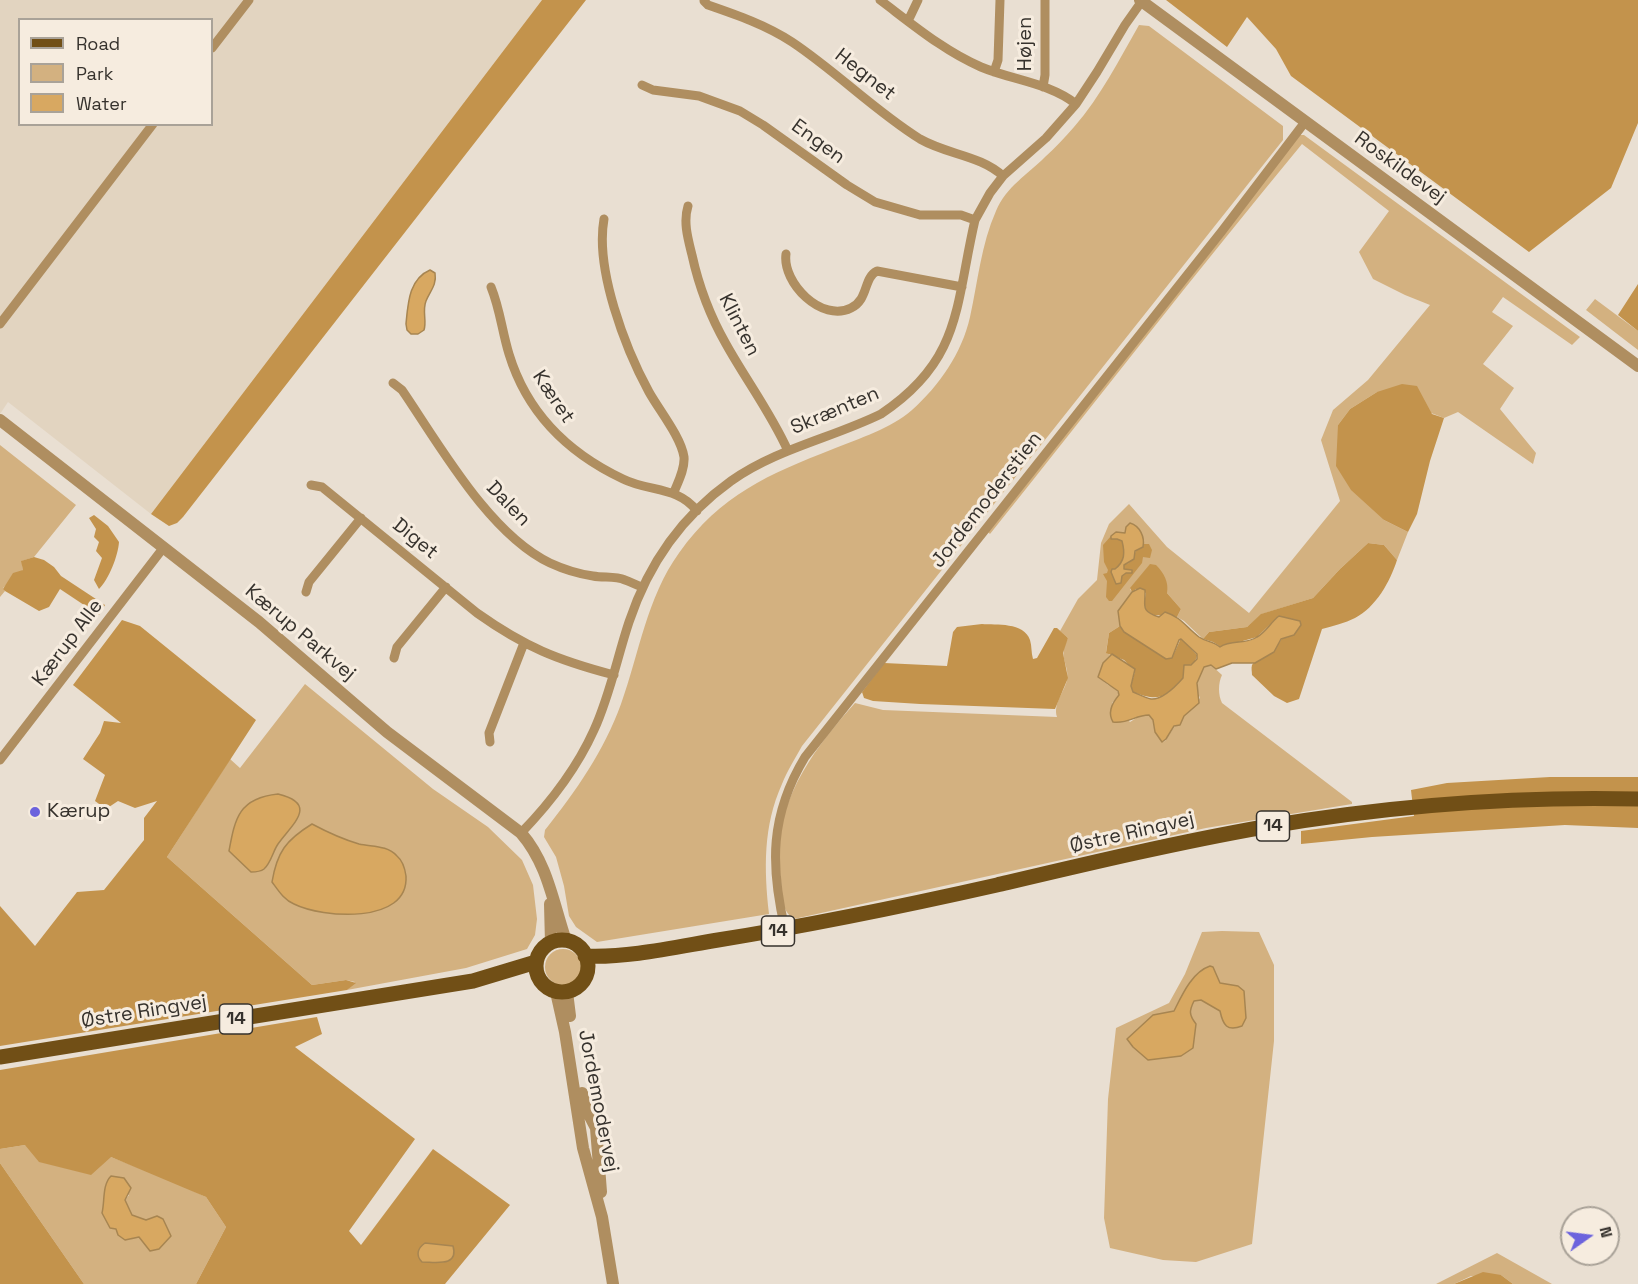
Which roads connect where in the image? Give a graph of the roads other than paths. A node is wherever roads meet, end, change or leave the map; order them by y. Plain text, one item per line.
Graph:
1 (249, 0) edge
2 (880, 0) edge
3 (918, 0) edge
4 (1000, 0) edge
5 (1045, 0) edge
6 (1141, 1) edge
7 (704, 2) dead end
8 (908, 21) junction
9 (213, 47) edge
10 (994, 72) junction
11 (642, 85) dead end
12 (1043, 87) junction
13 (1076, 104) junction
14 (1305, 122) junction
15 (151, 126) edge
16 (1003, 176) junction
17 (688, 206) dead end
18 (604, 219) dead end
19 (975, 220) junction
20 (786, 254) dead end
21 (491, 287) dead end
22 (962, 287) junction
23 (0, 324) edge
24 (1638, 366) edge
25 (393, 383) dead end
26 (2, 421) edge
27 (788, 451) junction
28 (311, 485) dead end
29 (674, 492) junction
30 (697, 511) junction
31 (361, 518) junction
32 (164, 547) junction
33 (446, 587) junction
34 (642, 587) junction
35 (306, 592) dead end
36 (524, 643) junction
37 (394, 658) dead end
38 (614, 675) junction
39 (490, 742) dead end
40 (0, 760) edge
41 (1638, 799) edge
42 (521, 833) junction
43 (785, 929) junction
44 (558, 942) junction
45 (536, 962) junction
46 (586, 963) junction
47 (539, 978) junction
48 (472, 981) junction
49 (561, 992) junction
50 (0, 1057) edge
51 (613, 1284) edge

1 - 9 street
2 - 8 street, Højen
3 - 8 street
4 - 10 street, Højen
5 - 12 street, Højen
6 - 13 street, Skrænten
6 - 14 street, Roskildevej
7 - 16 street, Hegnet
8 - 10 street, Højen
10 - 12 street, Højen
11 - 19 street, Engen
12 - 13 street, Højen
13 - 16 street, Skrænten
14 - 24 street, Roskildevej
14 - 43 street, Jordemoderstien
15 - 23 street
16 - 19 street, Skrænten
17 - 27 street, Klinten
18 - 29 street
19 - 22 street, Skrænten
20 - 22 street
21 - 29 street, Kæret
22 - 27 street, Skrænten
25 - 34 street, Dalen
26 - 32 street, Kærup Parkvej
27 - 30 street, Skrænten
28 - 31 street, Diget
29 - 30 street
30 - 34 street, Skrænten
31 - 33 street, Diget
31 - 35 street
32 - 40 street, Kærup Alle
32 - 42 street, Kærup Parkvej
33 - 36 street, Diget
33 - 37 street
34 - 38 street, Skrænten
36 - 38 street, Diget
36 - 39 street
38 - 42 street, Skrænten
41 - 43 main road, Østre Ringvej / 14
42 - 44 street, Kærup Parkvej
43 - 46 main road, Østre Ringvej / 14
44 - 45 main road
44 - 46 main road
45 - 47 main road
45 - 48 main road, Østre Ringvej / 14
46 - 49 main road
47 - 48 main road, Østre Ringvej / 14
47 - 49 main road
48 - 50 main road, Østre Ringvej / 14
49 - 51 street, Jordemodervej

